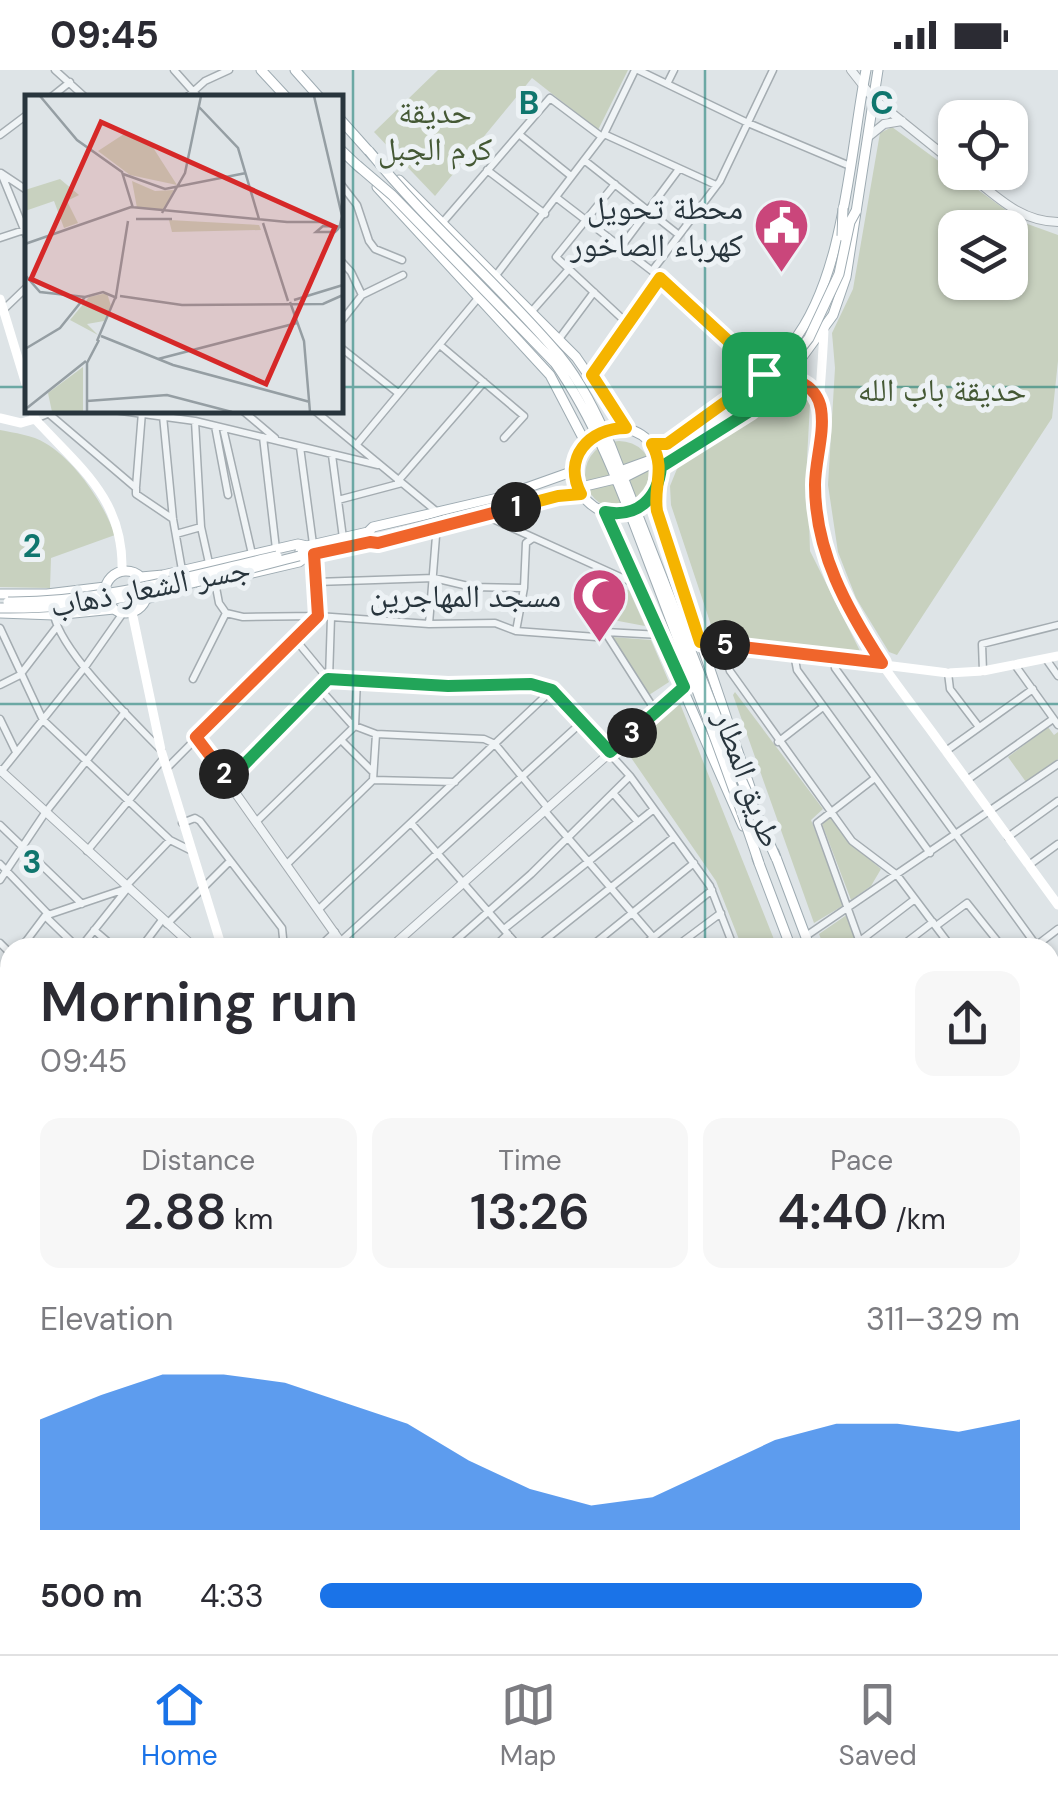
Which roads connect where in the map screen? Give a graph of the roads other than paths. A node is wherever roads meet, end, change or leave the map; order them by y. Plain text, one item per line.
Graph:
1 (55, 70) edge
2 (174, 70) edge
3 (229, 70) edge
4 (261, 70) edge
5 (295, 70) edge
6 (636, 70) edge
7 (674, 70) edge
8 (851, 70) edge
9 (866, 70) edge
10 (878, 70) edge
11 (770, 71) edge
12 (70, 82) junction
13 (667, 84) junction
14 (863, 87) junction
15 (196, 94) edge
16 (54, 95) edge
17 (83, 95) edge
18 (285, 95) edge
19 (317, 95) edge
20 (873, 98) junction
21 (25, 116) edge
22 (342, 122) edge
23 (902, 122) junction
24 (748, 123) junction
25 (0, 134) edge
26 (520, 135) junction
27 (603, 136) junction
28 (868, 137) junction
29 (342, 151) edge
30 (368, 151) junction
31 (938, 151) edge
32 (584, 160) junction
33 (357, 165) junction
34 (850, 166) junction
35 (679, 169) junction
36 (487, 170) junction
37 (0, 173) edge
38 (571, 176) junction
39 (616, 184) junction
40 (342, 185) edge
41 (716, 185) junction
42 (25, 189) edge
43 (988, 190) edge
44 (557, 198) junction
45 (843, 208) junction
46 (648, 210) junction
47 (856, 211) junction
48 (544, 214) junction
49 (586, 220) junction
50 (443, 222) junction
51 (1058, 222) edge
52 (24, 230) joint
53 (679, 235) junction
54 (0, 238) edge
55 (621, 247) junction
56 (402, 260) dead end
57 (342, 262) edge
58 (569, 269) junction
59 (652, 271) junction
60 (496, 274) junction
61 (403, 275) dead end
62 (660, 278) junction
63 (25, 289) edge
64 (594, 292) junction
65 (362, 295) junction
66 (478, 297) junction
67 (0, 298) edge
68 (532, 311) junction
69 (3, 312) edge
70 (342, 319) edge
71 (628, 324) junction
72 (824, 328) junction
73 (559, 339) junction
74 (440, 346) junction
75 (342, 349) edge
76 (349, 354) junction
77 (342, 360) edge
78 (25, 370) edge
79 (764, 374) junction
80 (592, 375) junction
81 (786, 379) junction
82 (484, 382) junction
83 (398, 393) junction
84 (821, 406) junction
85 (52, 412) edge
86 (142, 412) edge
87 (244, 412) edge
88 (317, 412) edge
89 (166, 413) edge
90 (33, 414) edge
91 (48, 414) junction
92 (0, 418) edge
93 (195, 421) junction
94 (219, 427) junction
95 (626, 428) junction
96 (687, 431) junction
97 (263, 437) junction
98 (504, 438) dead end
99 (277, 440) junction
100 (586, 442) junction
101 (357, 444) junction
102 (652, 444) junction
103 (300, 446) junction
104 (698, 447) junction
105 (332, 454) junction
106 (378, 465) junction
107 (661, 467) junction
108 (574, 471) junction
109 (400, 482) junction
110 (136, 488) junction
111 (228, 494) dead end
112 (581, 494) junction
113 (654, 494) junction
114 (338, 500) junction
115 (437, 512) junction
116 (605, 512) junction
117 (484, 515) junction
118 (172, 519) junction
119 (201, 527) junction
120 (433, 528) junction
121 (176, 534) junction
122 (369, 537) junction
123 (343, 538) junction
124 (533, 538) junction
125 (276, 549) junction
126 (307, 551) junction
127 (252, 554) junction
128 (209, 563) junction
129 (182, 570) junction
130 (122, 571) junction
131 (610, 575) junction
132 (140, 576) junction
133 (434, 578) junction
134 (215, 582) junction
135 (316, 582) junction
136 (639, 585) junction
137 (106, 587) junction
138 (524, 588) junction
139 (0, 594) edge
140 (146, 598) junction
141 (0, 608) edge
142 (123, 612) junction
143 (226, 613) junction
144 (54, 615) junction
145 (318, 616) junction
146 (331, 616) junction
147 (429, 624) junction
148 (1058, 624) edge
149 (0, 628) edge
150 (56, 628) junction
151 (516, 631) junction
152 (605, 632) junction
153 (661, 635) junction
154 (295, 639) junction
155 (700, 642) junction
156 (722, 645) junction
157 (794, 653) junction
158 (1058, 656) edge
159 (834, 658) junction
160 (1045, 658) junction
161 (882, 663) junction
162 (1015, 665) junction
163 (85, 667) junction
164 (983, 671) junction
165 (948, 673) junction
166 (20, 674) junction
167 (1058, 676) edge
168 (193, 679) dead end
169 (328, 679) junction
170 (357, 679) junction
171 (0, 685) edge
172 (684, 687) junction
173 (320, 689) junction
174 (1032, 689) junction
175 (552, 690) junction
176 (824, 707) junction
177 (125, 712) junction
178 (656, 712) junction
179 (0, 719) edge
180 (43, 720) junction
181 (582, 722) junction
182 (1056, 722) edge
183 (355, 726) junction
184 (979, 727) junction
185 (376, 734) junction
186 (196, 737) junction
187 (342, 740) junction
188 (778, 742) junction
189 (495, 744) junction
190 (946, 751) junction
191 (16, 752) junction
192 (610, 752) junction
193 (164, 759) junction
194 (86, 760) junction
195 (1058, 764) edge
196 (1, 771) edge
197 (373, 776) junction
198 (630, 776) junction
199 (520, 778) junction
200 (875, 778) junction
201 (229, 780) junction
202 (967, 780) junction
203 (454, 782) junction
204 (613, 793) junction
205 (129, 800) junction
206 (1058, 801) edge
207 (654, 808) junction
208 (545, 809) junction
209 (833, 811) junction
210 (46, 812) junction
211 (990, 812) junction
212 (258, 821) junction
213 (638, 822) junction
214 (182, 823) junction
215 (410, 823) junction
216 (0, 825) edge
217 (956, 835) junction
218 (674, 836) junction
219 (1008, 837) junction
220 (568, 838) junction
221 (170, 840) junction
222 (1058, 844) edge
223 (22, 846) junction
224 (190, 850) junction
225 (88, 851) junction
226 (437, 853) junction
227 (930, 853) junction
228 (776, 858) junction
229 (228, 862) junction
230 (590, 862) junction
231 (694, 863) junction
232 (759, 863) junction
233 (0, 864) edge
234 (287, 864) junction
235 (1029, 865) junction
236 (7, 872) junction
237 (897, 876) junction
238 (0, 880) edge
239 (462, 882) junction
240 (1058, 885) edge
241 (612, 886) junction
242 (127, 887) junction
243 (203, 888) junction
244 (712, 890) junction
245 (1048, 892) junction
246 (915, 899) junction
247 (82, 904) junction
248 (1058, 905) edge
249 (319, 909) junction
250 (848, 909) junction
251 (488, 912) junction
252 (632, 912) junction
253 (720, 913) junction
254 (47, 916) junction
255 (164, 922) junction
256 (934, 924) junction
257 (94, 930) junction
258 (334, 932) junction
259 (506, 932) junction
260 (653, 936) joint
261 (806, 936) joint
262 (29, 938) edge
263 (69, 938) edge
264 (87, 938) edge
265 (103, 938) edge
266 (150, 938) edge
267 (183, 938) edge
268 (219, 938) edge
269 (283, 938) edge
270 (328, 938) edge
271 (338, 938) edge
272 (349, 938) edge
273 (401, 938) edge
274 (458, 938) edge
275 (501, 938) edge
276 (511, 938) edge
277 (547, 938) edge
278 (601, 938) edge
279 (687, 938) edge
280 (730, 938) edge
281 (787, 938) edge
282 (859, 938) edge
283 (868, 938) edge
284 (913, 938) edge
285 (942, 938) edge
286 (994, 938) edge
287 (1029, 938) edge

1 - 12 street
2 - 15 street
3 - 15 street
4 - 18 main road
5 - 19 main road
6 - 13 street
6 - 27 street
7 - 13 street
8 - 14 street
9 - 14 main road
10 - 20 main road
11 - 24 street
12 - 16 street
12 - 17 street
13 - 24 street
14 - 20 street
14 - 34 main road
20 - 23 street
20 - 28 main road
21 - 25 street
22 - 30 main road
23 - 28 street
23 - 31 street
24 - 34 street
24 - 41 street
26 - 27 street
26 - 36 street
26 - 38 street
27 - 32 street
27 - 35 street
28 - 47 main road
29 - 33 main road
30 - 50 main road
30 - 228 main road, bridge
32 - 38 street
32 - 39 street
33 - 66 main road
33 - 232 main road, bridge
34 - 45 main road
35 - 41 street
35 - 46 street
36 - 48 street
36 - 50 street
37 - 42 street
37 - 52 street
38 - 44 street
39 - 46 street
39 - 49 street
40 - 56 street
41 - 53 street
43 - 51 street
44 - 48 street
44 - 49 street
45 - 79 main road
45 - 122 main road, bridge
46 - 53 street
46 - 55 street
47 - 72 main road
47 - 122 main road, bridge
48 - 60 street
49 - 55 street
49 - 58 street
50 - 60 main road
52 - 54 street
53 - 59 street
55 - 59 street
57 - 65 street
58 - 64 street
58 - 68 street
59 - 62 street
60 - 68 main road
61 - 65 street
62 - 71 street
62 - 79 street
63 - 69 street
64 - 71 street
64 - 73 street
65 - 70 street
66 - 74 street
66 - 100 main road
67 - 69 main road
68 - 73 main road
69 - 78 main road
71 - 80 street
72 - 81 main road
72 - 84 main road
73 - 80 main road
74 - 82 street
74 - 83 street
75 - 76 street
76 - 77 street
76 - 83 street
79 - 96 main road
80 - 95 main road
81 - 84 main road
81 - 104 main road
82 - 98 street
82 - 109 street
83 - 101 street
84 - 161 main road
85 - 91 street
86 - 89 street
86 - 110 street
87 - 99 street
88 - 101 street
89 - 93 street
89 - 118 street
90 - 91 street
90 - 92 main road
90 - 130 main road
91 - 110 street
93 - 94 street
93 - 119 street
94 - 97 street
94 - 111 street
94 - 127 street
95 - 100 main road
95 - 102 main road
96 - 102 main road
96 - 104 main road
97 - 99 street
97 - 125 street
99 - 103 street
100 - 108 main road
101 - 106 street
102 - 107 main road
103 - 105 street
103 - 126 street
104 - 107 main road
105 - 106 street
105 - 114 street
106 - 109 street
107 - 113 main road
108 - 112 main road
108 - 115 main road
109 - 114 street
109 - 115 street
110 - 118 street
112 - 116 main road
112 - 117 main road
113 - 116 main road
113 - 155 main road, طريق المطار
114 - 123 street
115 - 122 main road
116 - 136 main road, طريق المطار
117 - 120 main road
117 - 124 street
118 - 121 street
119 - 121 street
119 - 128 street
120 - 122 main road
120 - 133 street
121 - 129 street
122 - 123 main road
122 - 126 main road
123 - 126 main road
124 - 131 street
124 - 138 street
125 - 126 main road
125 - 127 main road
126 - 134 main road
126 - 135 street
126 - 141 main road, جسر الشعار ذهاب, bridge
127 - 128 main road
128 - 129 main road
129 - 132 main road
130 - 132 main road
130 - 137 main road
131 - 136 street
131 - 152 street
132 - 140 main road
133 - 135 street
133 - 138 street
133 - 147 street
134 - 140 main road
134 - 143 street
135 - 145 street
136 - 153 main road, طريق المطار
137 - 139 main road
137 - 142 main road
138 - 151 street
140 - 142 main road
141 - 144 main road
142 - 144 main road
142 - 163 street
142 - 193 main road
143 - 145 street
143 - 168 street
144 - 150 street
145 - 146 street
145 - 154 street
146 - 147 street
146 - 169 street
147 - 151 street
148 - 164 street
149 - 166 street
150 - 163 street
150 - 166 street
151 - 152 street
152 - 153 street
152 - 178 street
153 - 172 main road, طريق المطار
154 - 169 street
154 - 186 street
155 - 156 main road
155 - 228 main road, طريق المطار
156 - 157 main road
156 - 188 street
157 - 159 main road
157 - 176 street
158 - 160 main road
159 - 161 main road
159 - 217 street
160 - 162 main road
160 - 167 street
161 - 165 main road
161 - 190 main road
162 - 164 main road
162 - 174 street
163 - 177 street
163 - 180 street
164 - 165 main road
165 - 184 street
166 - 171 street
166 - 180 street
169 - 170 street
169 - 173 street
170 - 175 street
170 - 183 street
172 - 178 street
172 - 232 main road, طريق المطار
173 - 183 street
173 - 201 street
174 - 182 street
174 - 184 street
175 - 181 street
175 - 189 street
176 - 188 street
176 - 200 street
177 - 193 street
177 - 194 street
178 - 192 street
179 - 191 street
180 - 191 street
180 - 194 street
181 - 192 street
181 - 199 street
182 - 202 street
183 - 185 street
183 - 187 street
184 - 190 street
185 - 189 street
185 - 197 street
186 - 193 street
186 - 201 street
187 - 197 street
187 - 212 street
188 - 209 street
189 - 199 street
189 - 203 street
190 - 202 main road
191 - 196 street
192 - 198 street
192 - 208 street
193 - 205 street
193 - 214 main road
194 - 205 street
194 - 210 street
195 - 211 street
196 - 210 street
197 - 203 street
197 - 234 street
198 - 204 street
198 - 207 street
199 - 208 street
199 - 226 street
200 - 209 street
200 - 227 street
201 - 212 street
202 - 211 main road
203 - 215 street
204 - 213 street
204 - 220 street
205 - 221 street
205 - 225 street
206 - 219 street
207 - 213 street
207 - 218 street
208 - 220 street
208 - 239 street
209 - 237 street
209 - 250 street
210 - 223 street
210 - 225 street
211 - 217 street
211 - 219 main road
212 - 234 street
213 - 230 street
214 - 224 main road
214 - 229 street
215 - 226 street
215 - 249 street
216 - 223 street
217 - 227 street
217 - 287 street
218 - 231 street
218 - 241 street
219 - 235 main road
220 - 230 street
220 - 251 street
221 - 224 street
221 - 242 street
222 - 235 street
223 - 236 street
223 - 247 street
224 - 243 main road
225 - 242 street
226 - 239 street
226 - 272 street
227 - 237 street
228 - 261 main road, طريق المطار
229 - 243 street
229 - 269 street
230 - 241 street
230 - 259 street
231 - 244 street
231 - 252 street
232 - 281 main road, طريق المطار
233 - 236 street
234 - 249 street
235 - 245 main road
236 - 238 street
236 - 254 street
237 - 246 street
237 - 250 street
239 - 251 street
239 - 273 street
240 - 245 street
241 - 252 street
241 - 277 street
242 - 247 street
242 - 255 street
242 - 257 street
243 - 255 street
243 - 268 main road
244 - 253 street
244 - 260 street
245 - 248 main road
246 - 256 street
246 - 283 street
247 - 254 street
249 - 258 street
250 - 261 street
250 - 282 street
251 - 259 street
251 - 274 street
252 - 260 street
252 - 278 street
253 - 279 street
253 - 280 street
254 - 262 street
254 - 263 street
255 - 266 street
255 - 267 street
256 - 284 street
256 - 285 street
256 - 286 street
257 - 264 street
257 - 265 street
258 - 270 street
258 - 271 street
259 - 275 street
259 - 276 street

